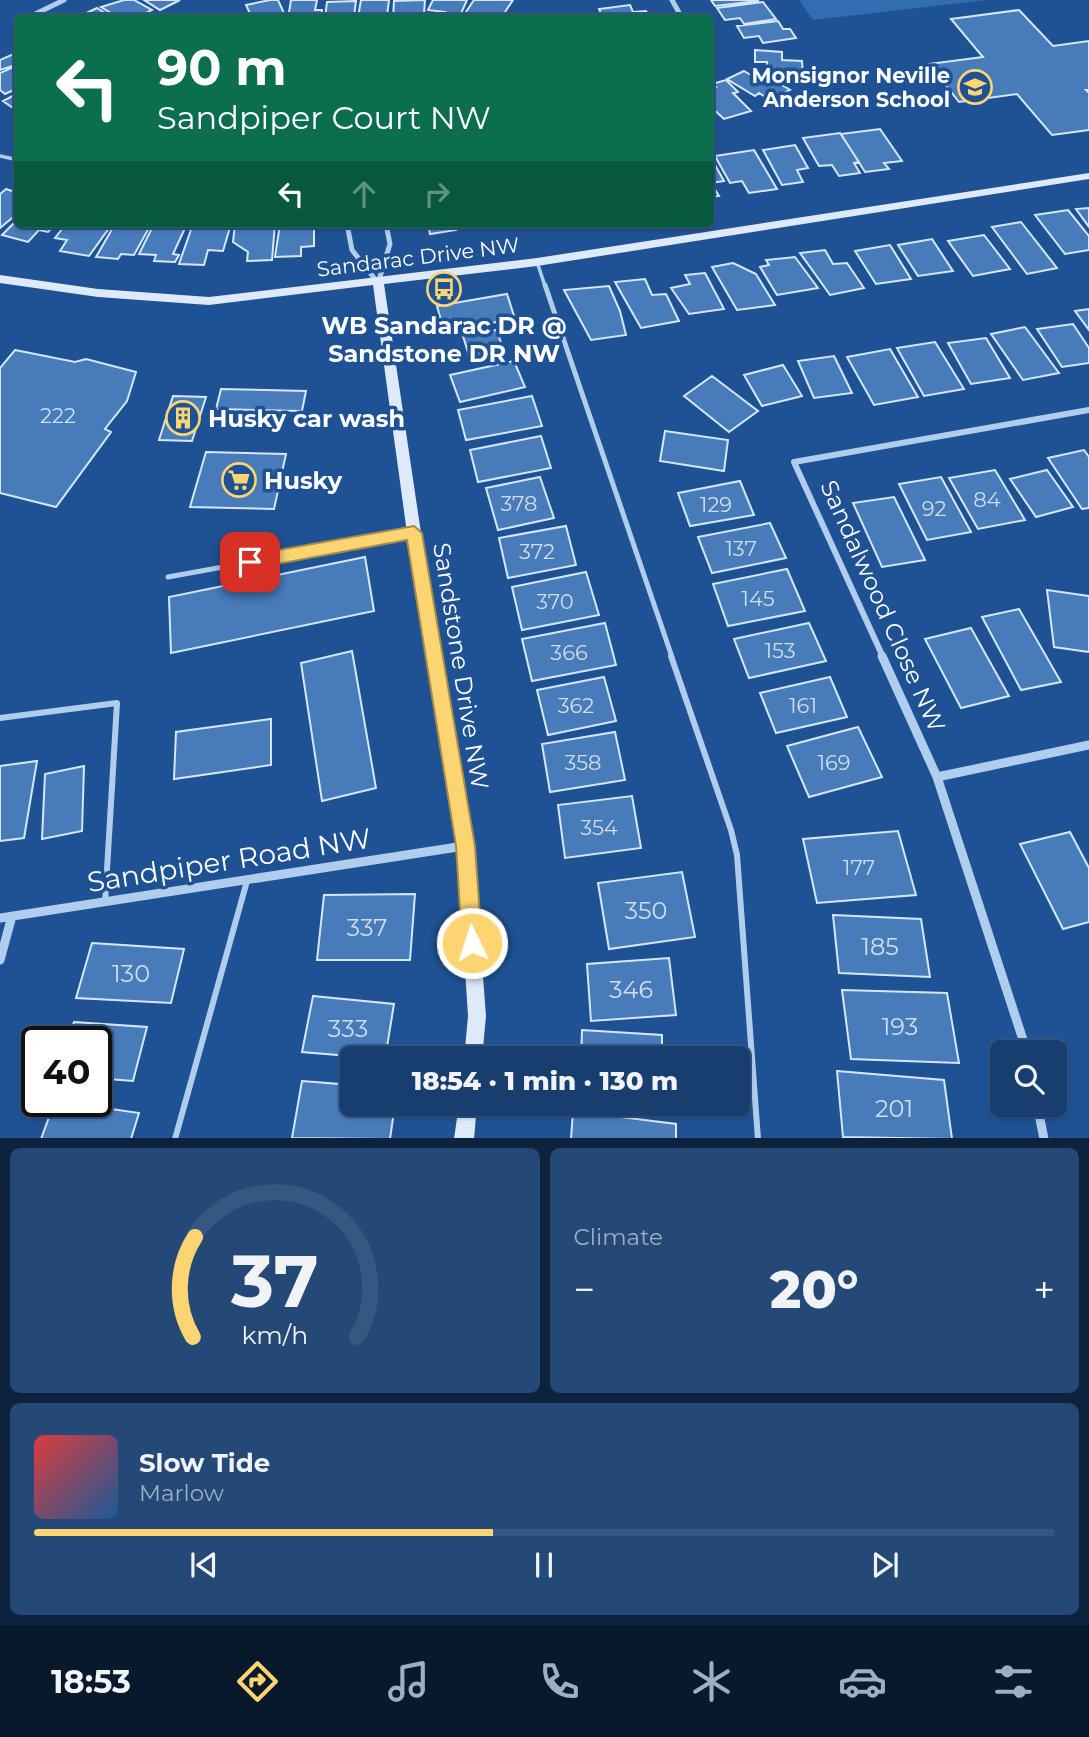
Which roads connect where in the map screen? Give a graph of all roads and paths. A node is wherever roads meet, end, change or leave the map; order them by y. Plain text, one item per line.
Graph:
1 (64, 0) edge
2 (35, 14) edge
3 (1089, 177) edge
4 (348, 228) edge
5 (387, 228) edge
6 (537, 262) junction
7 (0, 279) edge
8 (378, 283) junction
9 (1089, 410) edge
10 (414, 533) junction
11 (168, 577) dead end
12 (0, 718) edge
13 (1089, 745) edge
14 (937, 777) junction
15 (465, 846) junction
16 (247, 881) junction
17 (105, 903) junction
18 (12, 916) junction
19 (0, 918) edge
20 (0, 960) edge
21 (1023, 1040) edge
22 (474, 1046) edge
23 (467, 1116) edge
24 (1040, 1117) edge
25 (175, 1138) edge
26 (464, 1138) edge
27 (758, 1138) edge
28 (1044, 1138) edge

1 - 2 street
3 - 6 street, Sandarac Drive NW
4 - 8 street
5 - 8 street
6 - 8 street, Sandarac Drive NW
6 - 27 lane
7 - 8 street, Sandarac Drive NW
8 - 10 street, Sandstone Drive NW
9 - 14 street, Sandalwood Close NW
10 - 11 lane
10 - 15 street, Sandstone Drive NW
12 - 17 lane
13 - 14 street
14 - 21 street, Sandalwood Close NW
15 - 16 street, Sandpiper Road NW
15 - 22 street, Sandstone Drive NW
16 - 17 street, Sandpiper Road NW
16 - 25 lane
17 - 18 street, Sandpiper Road NW
18 - 19 street, Sandpiper Road NW
18 - 20 street
23 - 26 street
24 - 28 street

